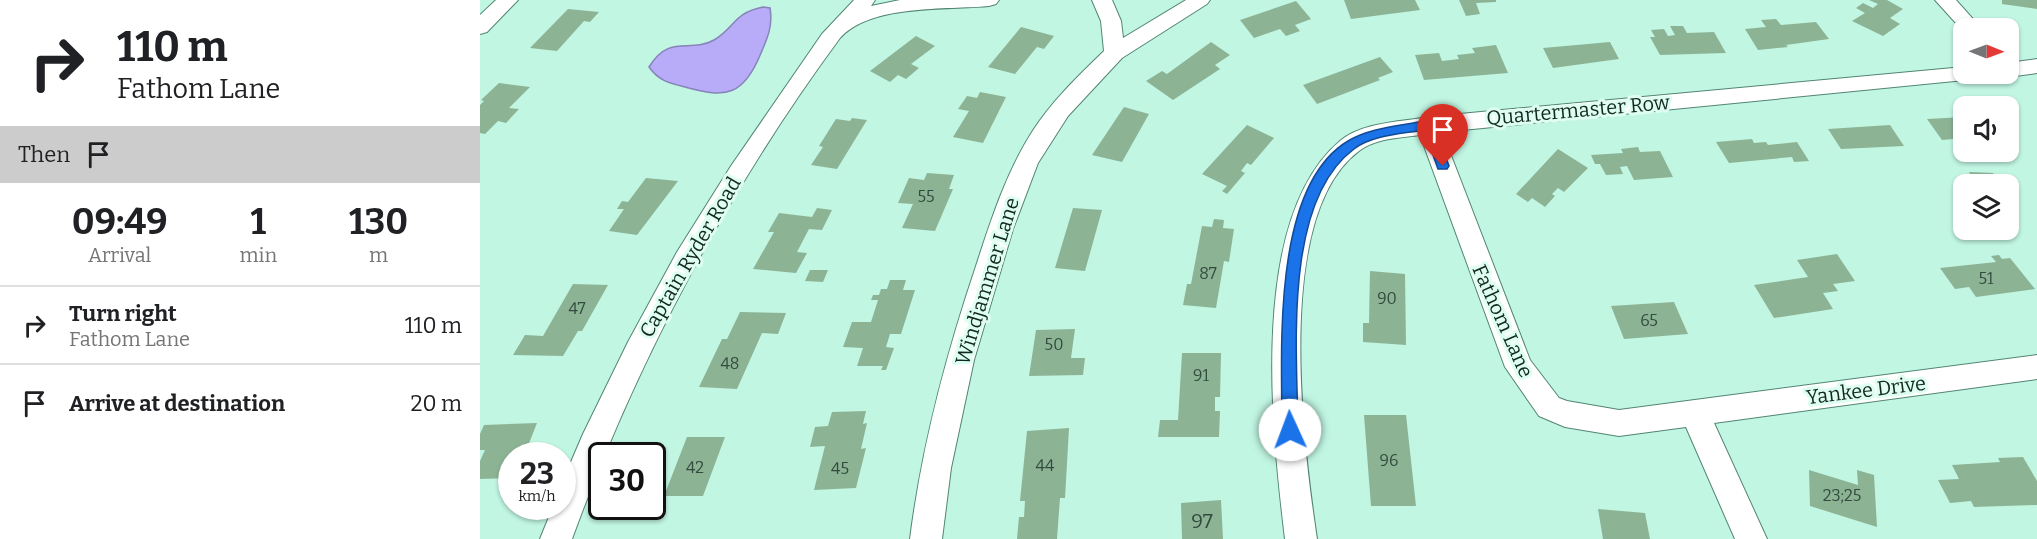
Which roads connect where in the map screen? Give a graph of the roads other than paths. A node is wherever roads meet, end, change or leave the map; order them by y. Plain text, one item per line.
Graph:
1 (989, 0) edge
2 (1102, 0) edge
3 (1200, 0) edge
4 (1945, 0) edge
5 (495, 6) edge
6 (858, 9) edge
7 (1962, 18) edge
8 (480, 27) edge
9 (1115, 53) junction
10 (2037, 66) edge
11 (2019, 68) edge
12 (1953, 75) edge
13 (1428, 124) junction
14 (2037, 367) edge
15 (1694, 412) junction
16 (556, 539) edge
17 (926, 539) edge
18 (1301, 539) edge
19 (1751, 539) edge

1 - 6 street
2 - 9 street
3 - 9 street, Windjammer Lane
4 - 7 street
5 - 8 street
6 - 16 street, Captain Ryder Road
9 - 17 street, Windjammer Lane
10 - 11 street
12 - 13 street, Quartermaster Row
13 - 15 street, Fathom Lane
13 - 18 street, Quartermaster Row
14 - 15 street, Yankee Drive
15 - 19 street

